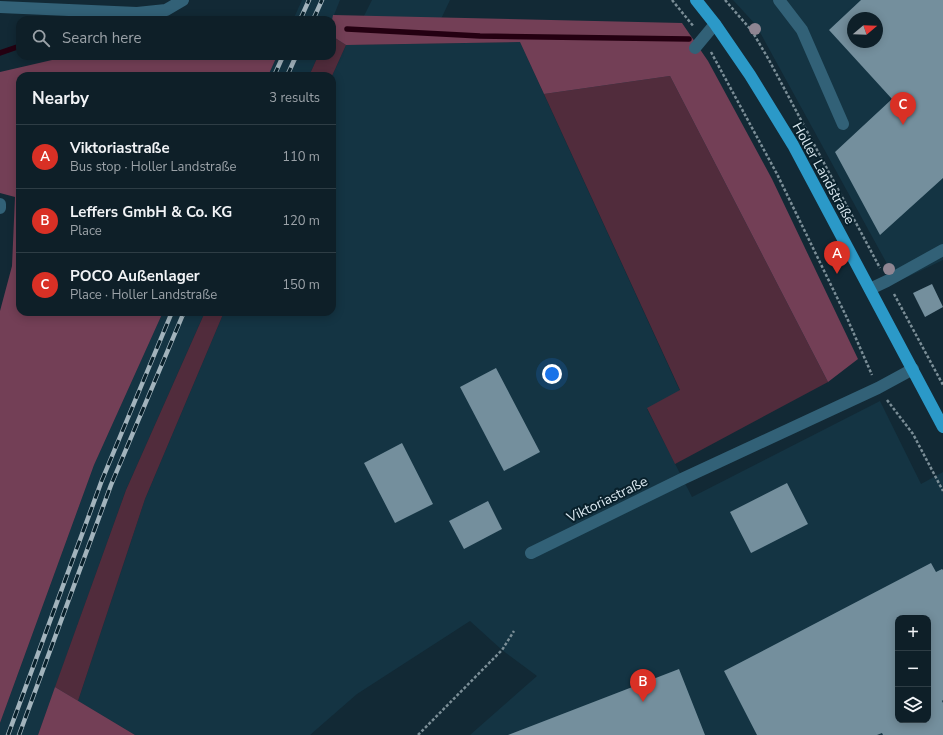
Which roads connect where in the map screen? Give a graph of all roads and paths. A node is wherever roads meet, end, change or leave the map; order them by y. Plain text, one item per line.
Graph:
1 (183, 0) edge
2 (672, 0) edge
3 (696, 0) edge
4 (725, 0) edge
5 (778, 0) edge
6 (0, 7) edge
7 (715, 24) junction
8 (703, 38) junction
9 (695, 48) dead end
10 (843, 124) dead end
11 (0, 204) edge
12 (0, 208) edge
13 (943, 250) edge
14 (887, 281) junction
15 (870, 289) junction
16 (913, 369) junction
17 (943, 385) edge
18 (878, 388) junction
19 (943, 427) edge
20 (943, 491) edge
21 (531, 553) dead end
22 (514, 630) dead end
23 (418, 735) edge

1 - 6 street
2 - 8 path
3 - 7 main road, Holler Landstraße
4 - 14 path
5 - 10 street
7 - 8 street
7 - 15 main road, Holler Landstraße
8 - 9 street
8 - 18 path
11 - 12 street
13 - 14 street
14 - 15 street
14 - 17 path
15 - 16 main road, Holler Landstraße
16 - 18 street, Viktoriastraße
16 - 19 main road, Holler Landstraße
18 - 20 path
18 - 21 street, Viktoriastraße
22 - 23 path

